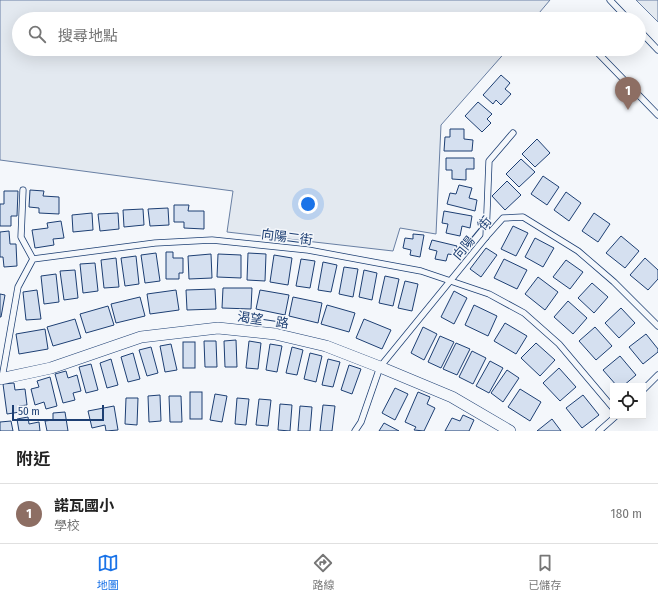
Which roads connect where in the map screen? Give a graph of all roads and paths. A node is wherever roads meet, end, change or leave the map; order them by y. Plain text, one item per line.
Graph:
1 (610, 0) edge
2 (621, 12) edge
3 (646, 37) edge
4 (658, 50) edge
5 (601, 56) edge
6 (658, 115) edge
7 (513, 133) dead end
8 (23, 190) dead end
9 (486, 237) junction
10 (33, 259) junction
11 (450, 281) junction
12 (658, 326) edge
13 (380, 367) junction
14 (658, 375) edge
15 (1, 379) edge
16 (646, 387) edge
17 (610, 404) edge
18 (613, 419) edge
19 (355, 431) edge
20 (510, 431) edge
21 (599, 431) edge

1 - 2 lane
3 - 4 lane
5 - 6 lane
7 - 9 lane
8 - 10 lane
9 - 11 lane, 向陽一街
9 - 12 lane, 向陽一街
10 - 11 lane, 向陽二街
10 - 15 lane
11 - 13 lane, 向陽一街
11 - 17 lane, 向陽二街
13 - 15 street, 渴望一路
13 - 19 lane
13 - 20 street, 渴望一路
14 - 16 lane
18 - 21 lane

